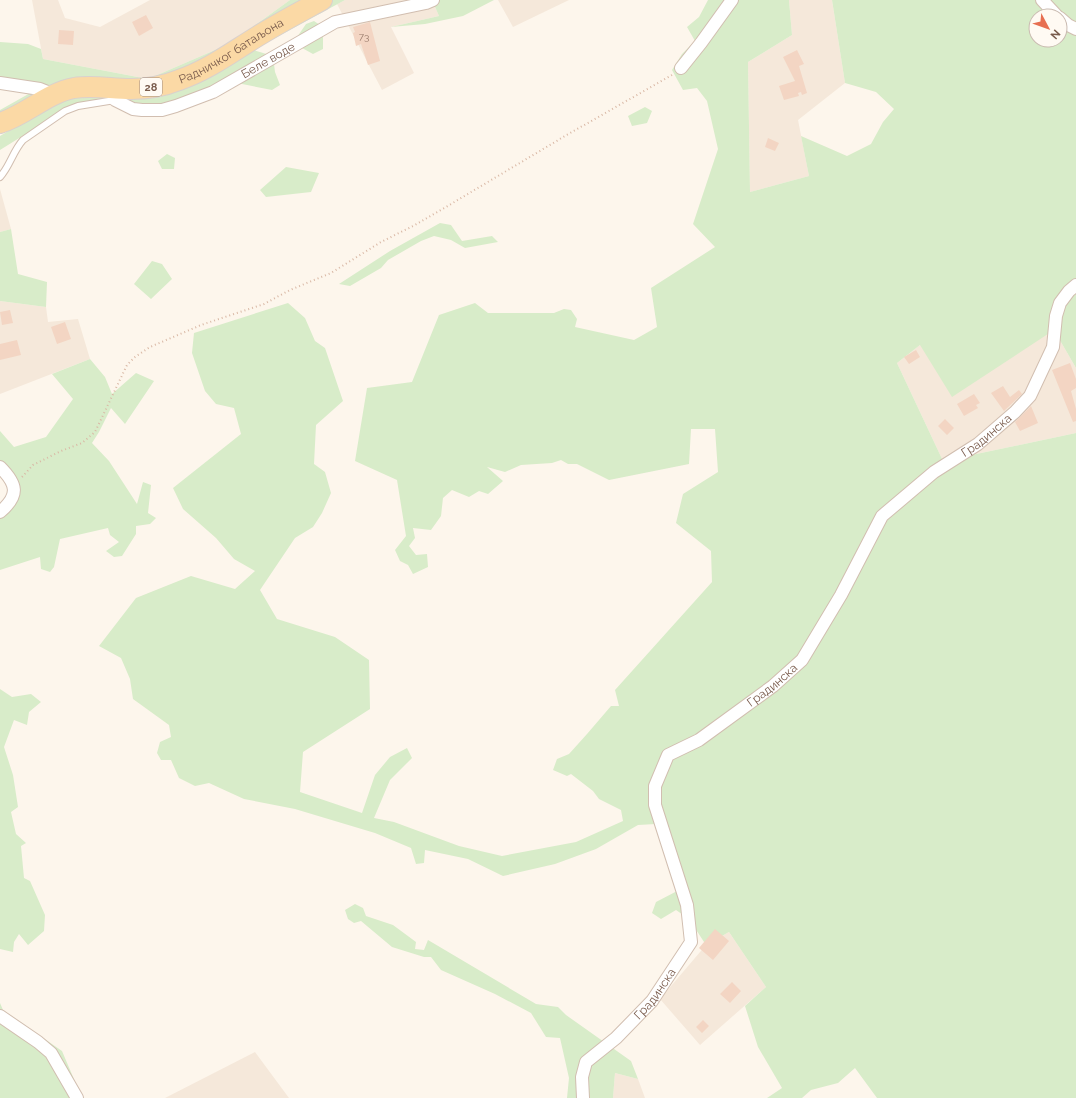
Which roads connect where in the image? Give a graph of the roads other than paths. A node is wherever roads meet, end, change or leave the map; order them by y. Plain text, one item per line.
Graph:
1 (322, 0) edge
2 (433, 0) edge
3 (732, 0) edge
4 (1042, 0) edge
5 (1050, 8) edge
6 (681, 68) road end
7 (0, 83) edge
8 (55, 94) junction
9 (114, 94) junction
10 (0, 123) edge
11 (0, 178) edge
12 (1076, 285) edge
13 (0, 467) edge
14 (0, 512) edge
15 (0, 1016) edge
16 (77, 1098) edge
17 (583, 1098) edge

1 - 9 main road, Радничког батаљона / 28
2 - 9 street, Беле воде
3 - 6 street
4 - 5 street
7 - 8 street
8 - 9 main road, Радничког батаљона / 28
8 - 10 main road, Радничког батаљона / 28
9 - 11 lane
12 - 17 street, Градинска
13 - 14 street
15 - 16 street

